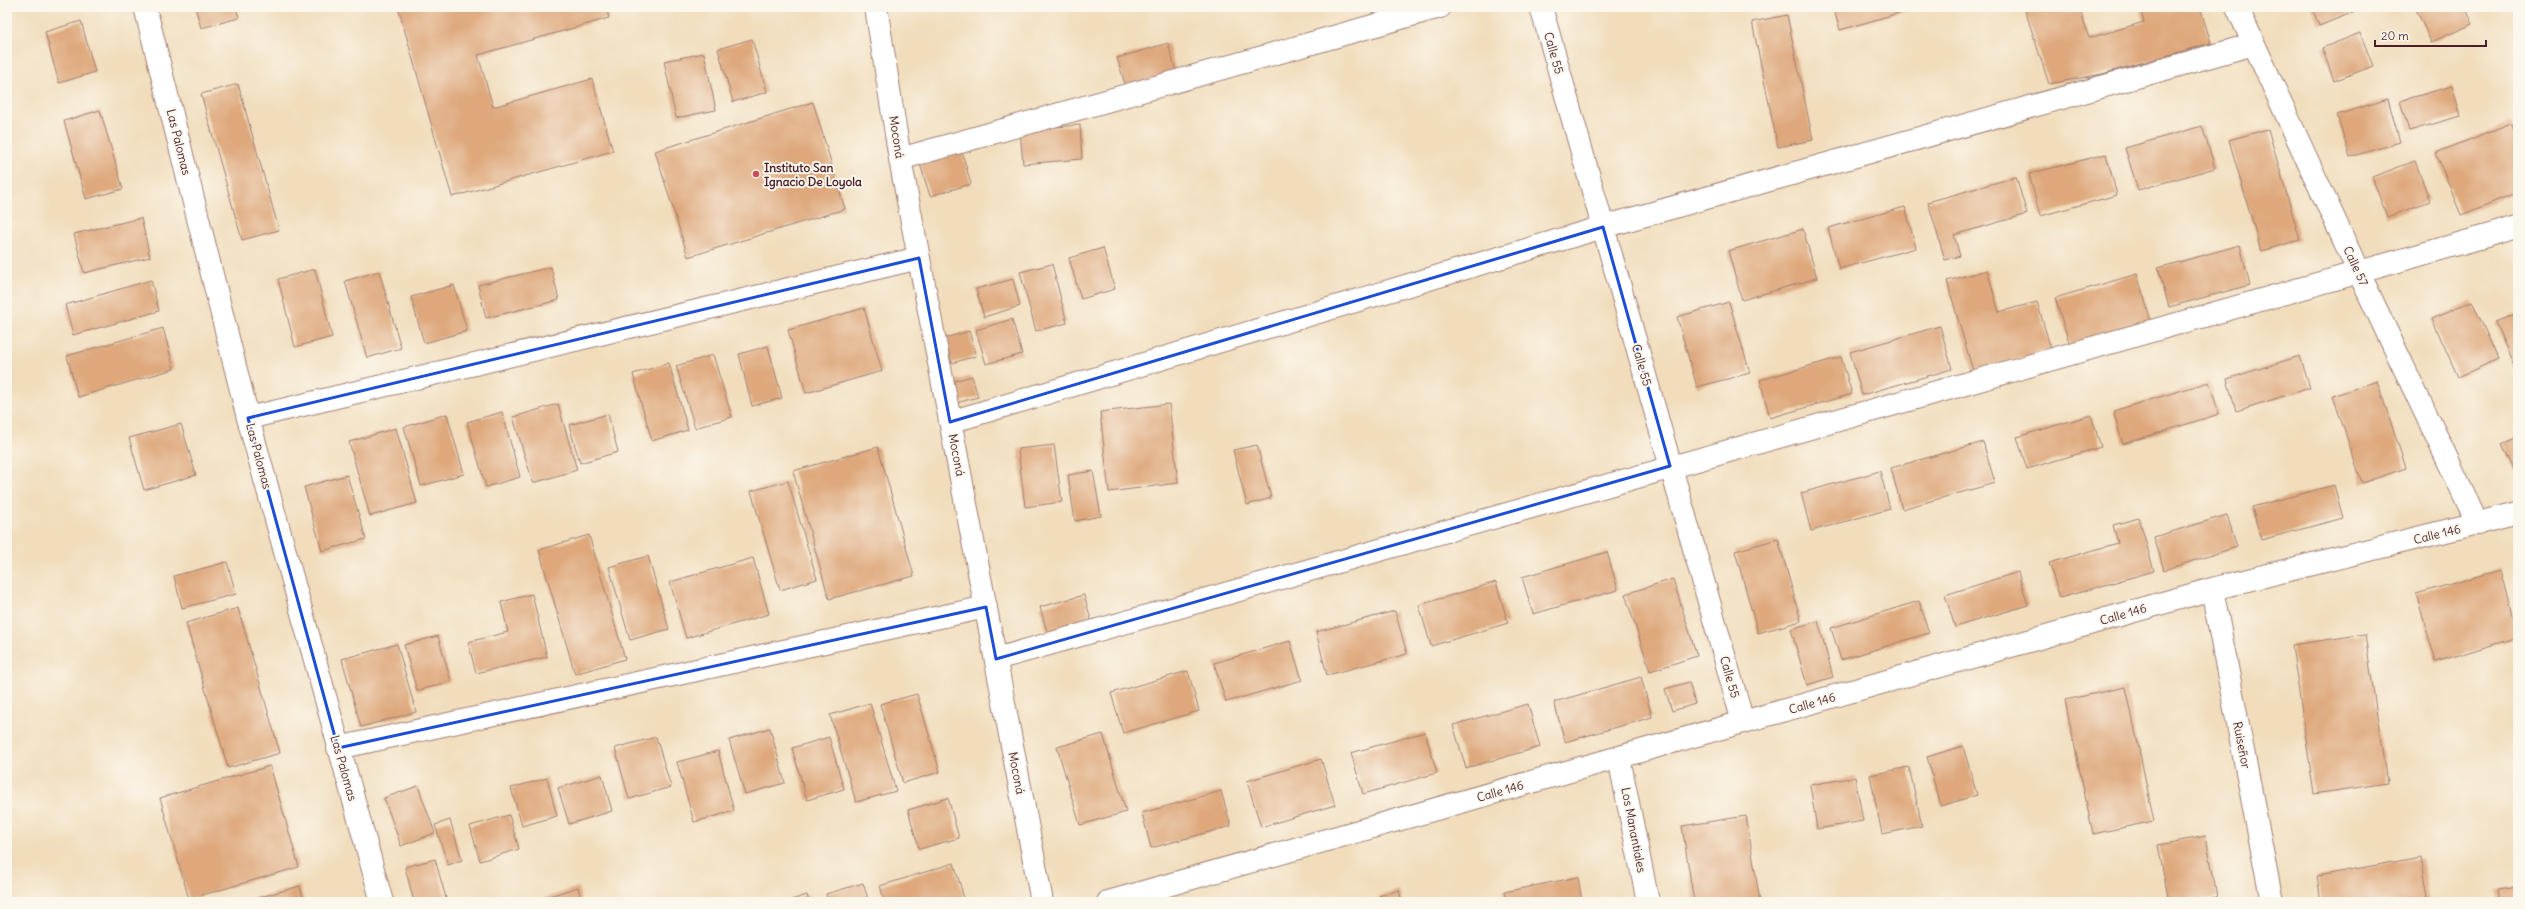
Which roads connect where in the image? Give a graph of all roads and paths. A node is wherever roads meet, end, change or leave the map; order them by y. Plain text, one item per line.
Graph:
1 (146, 7) edge
2 (876, 7) edge
3 (1440, 7) edge
4 (1541, 7) edge
5 (2237, 7) edge
6 (2254, 44) junction
7 (900, 158) junction
8 (1604, 227) junction
9 (2518, 227) edge
10 (919, 258) junction
11 (2359, 273) junction
12 (248, 418) junction
13 (950, 422) junction
14 (1670, 466) junction
15 (2518, 513) edge
16 (2478, 524) junction
17 (2212, 589) junction
18 (986, 607) junction
19 (996, 659) junction
20 (1743, 722) junction
21 (338, 748) junction
22 (1619, 758) junction
23 (382, 902) edge
24 (1042, 902) edge
25 (1108, 902) edge
26 (1648, 902) edge
27 (2272, 902) edge

1 - 12 street, Las Palomas
2 - 7 street, Moconá
3 - 7 street
4 - 8 street, Calle 55
5 - 6 street, Calle 57
6 - 8 street
6 - 11 street, Calle 57
7 - 10 street, Moconá
8 - 13 street
8 - 14 street, Calle 55
9 - 11 street
10 - 12 street
10 - 13 street, Moconá
11 - 14 street
11 - 16 street, Calle 57
12 - 21 street, Las Palomas
13 - 18 street, Moconá
14 - 19 street
14 - 20 street, Calle 55
15 - 16 street, Calle 146
16 - 17 street, Calle 146
17 - 20 street, Calle 146
17 - 27 street, Ruiseñor
18 - 19 street, Moconá
18 - 21 street
19 - 24 street, Moconá
20 - 22 street, Calle 146
21 - 23 street, Las Palomas
22 - 25 street, Calle 146
22 - 26 street, Los Manantiales

